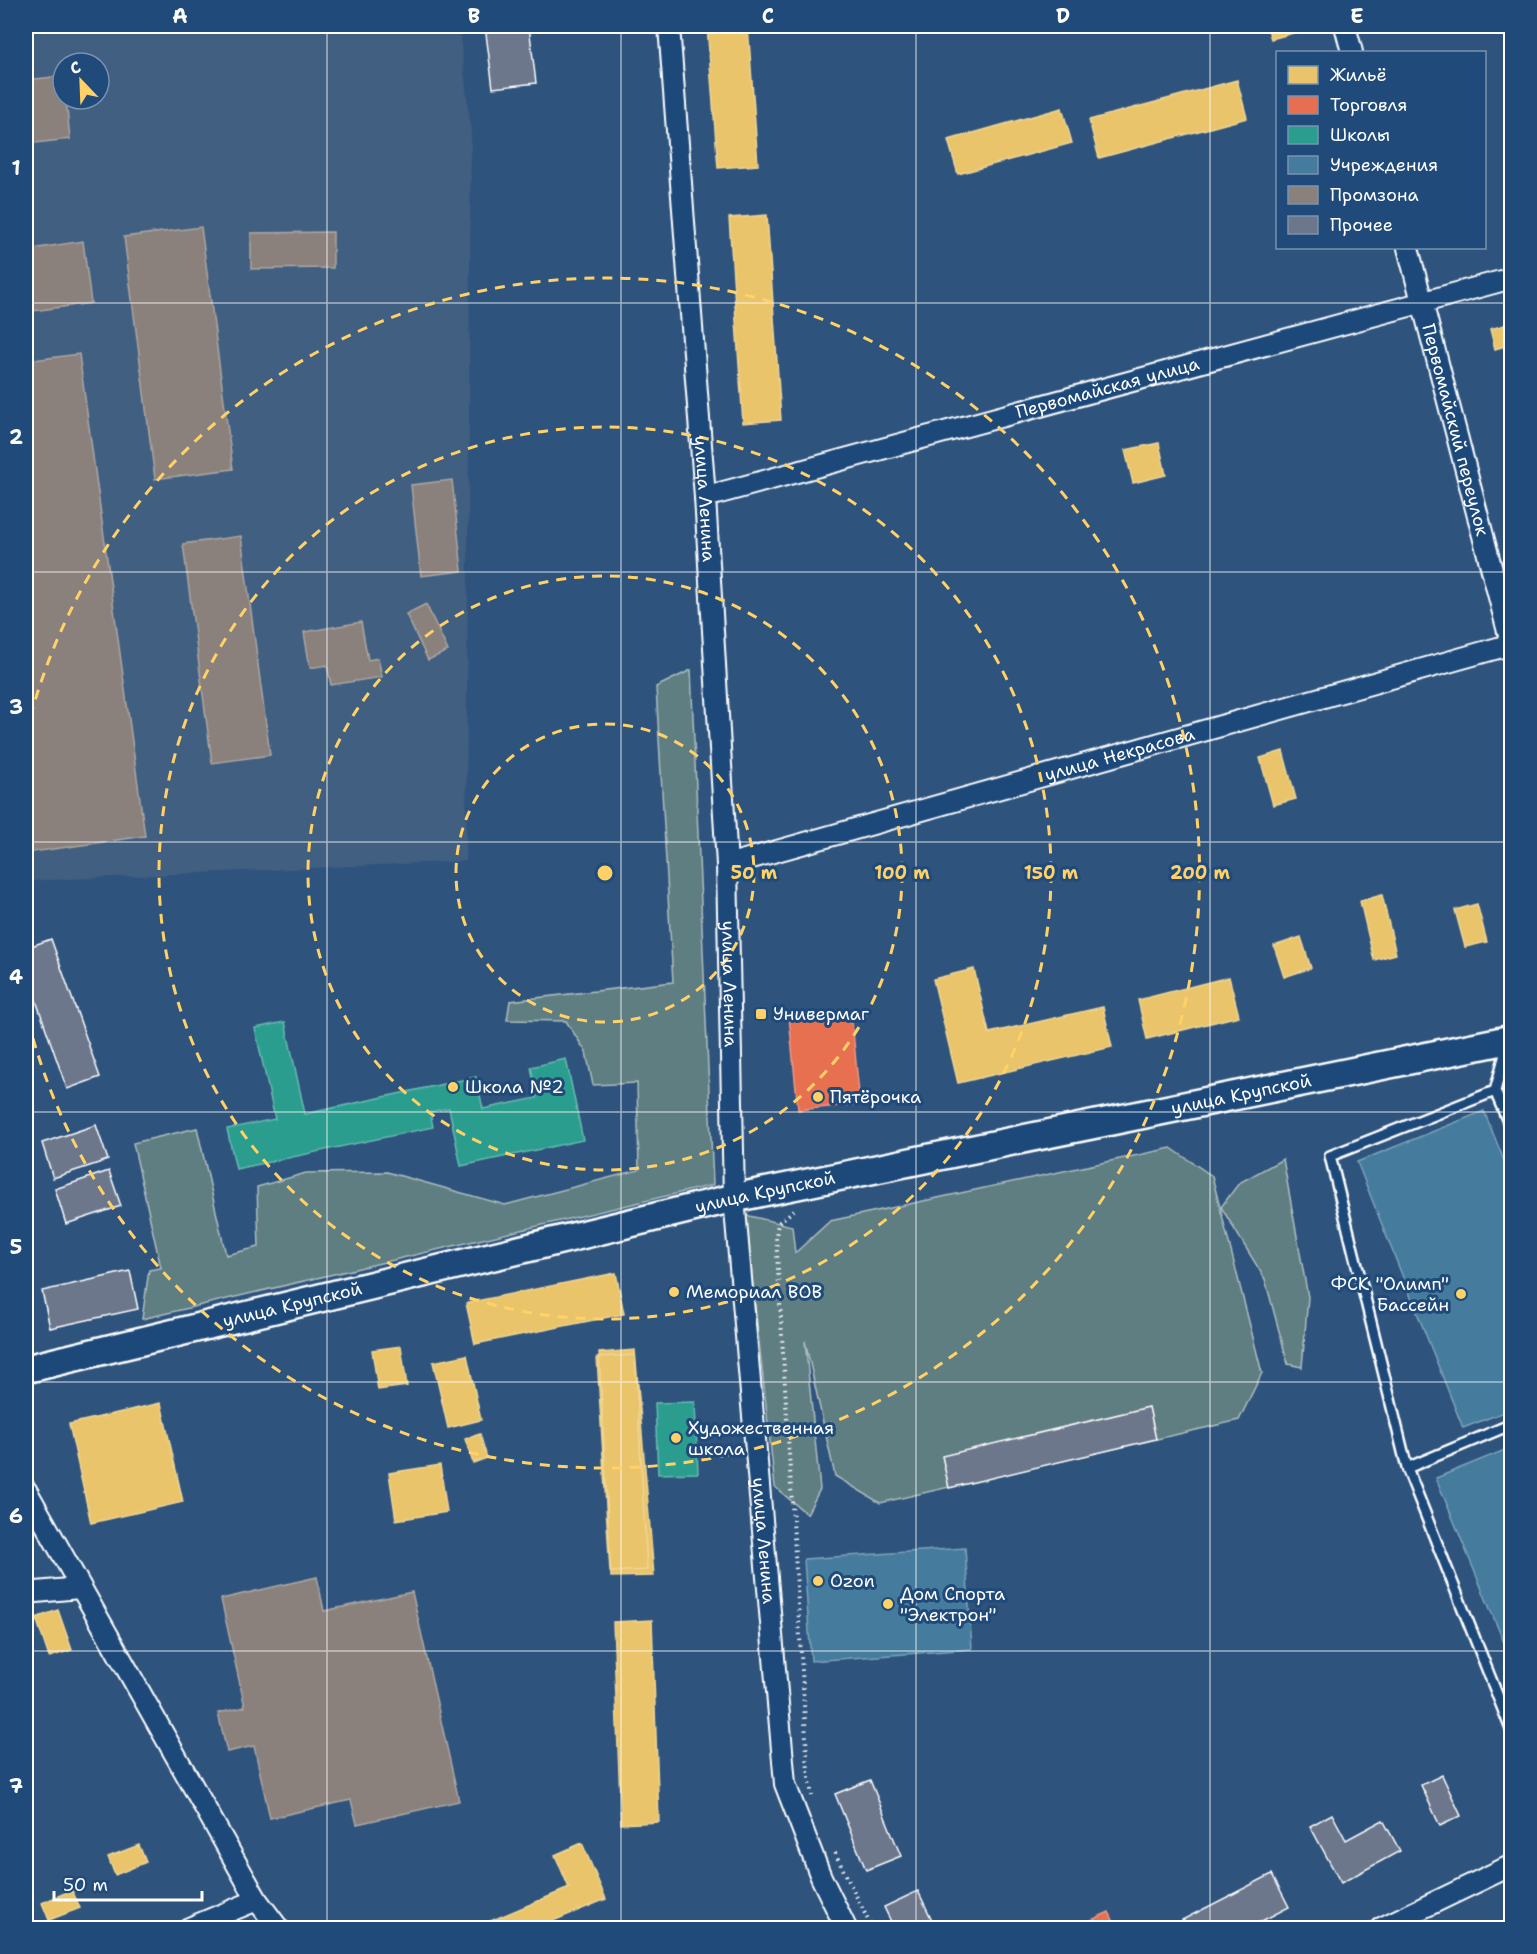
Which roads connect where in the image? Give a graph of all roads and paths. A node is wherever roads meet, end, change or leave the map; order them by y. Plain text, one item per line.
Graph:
1 (669, 26) edge
2 (1345, 26) edge
3 (1352, 51) edge
4 (1408, 249) edge
5 (1512, 279) edge
6 (1423, 300) junction
7 (705, 497) junction
8 (1511, 645) edge
9 (727, 865) junction
10 (1510, 1039) edge
11 (1495, 1091) junction
12 (1512, 1131) edge
13 (734, 1198) junction
14 (797, 1209) dead end
15 (26, 1369) edge
16 (1512, 1424) edge
17 (1407, 1468) junction
18 (26, 1490) edge
19 (79, 1588) junction
20 (26, 1593) edge
21 (1512, 1731) edge
22 (815, 1804) dead end
23 (832, 1847) dead end
24 (1512, 1865) edge
25 (257, 1899) junction
26 (189, 1929) edge
27 (278, 1929) edge
28 (846, 1929) edge
29 (872, 1929) edge
30 (1381, 1929) edge

1 - 7 street, улица Ленина
2 - 3 street
4 - 6 street, Первомайский переулок
5 - 6 street, Первомайская улица
6 - 7 street, Первомайская улица
6 - 8 street, Первомайский переулок
7 - 9 street, улица Ленина
8 - 9 street, улица Некрасова
9 - 13 street, улица Ленина
10 - 11 lane
10 - 13 street, улица Крупской
11 - 12 lane
11 - 17 lane
13 - 15 street, улица Крупской
13 - 28 street, улица Ленина
14 - 22 path
16 - 17 lane
17 - 21 lane
18 - 19 street
19 - 20 street
19 - 25 street
23 - 29 path
24 - 30 street
25 - 26 street
25 - 27 street

